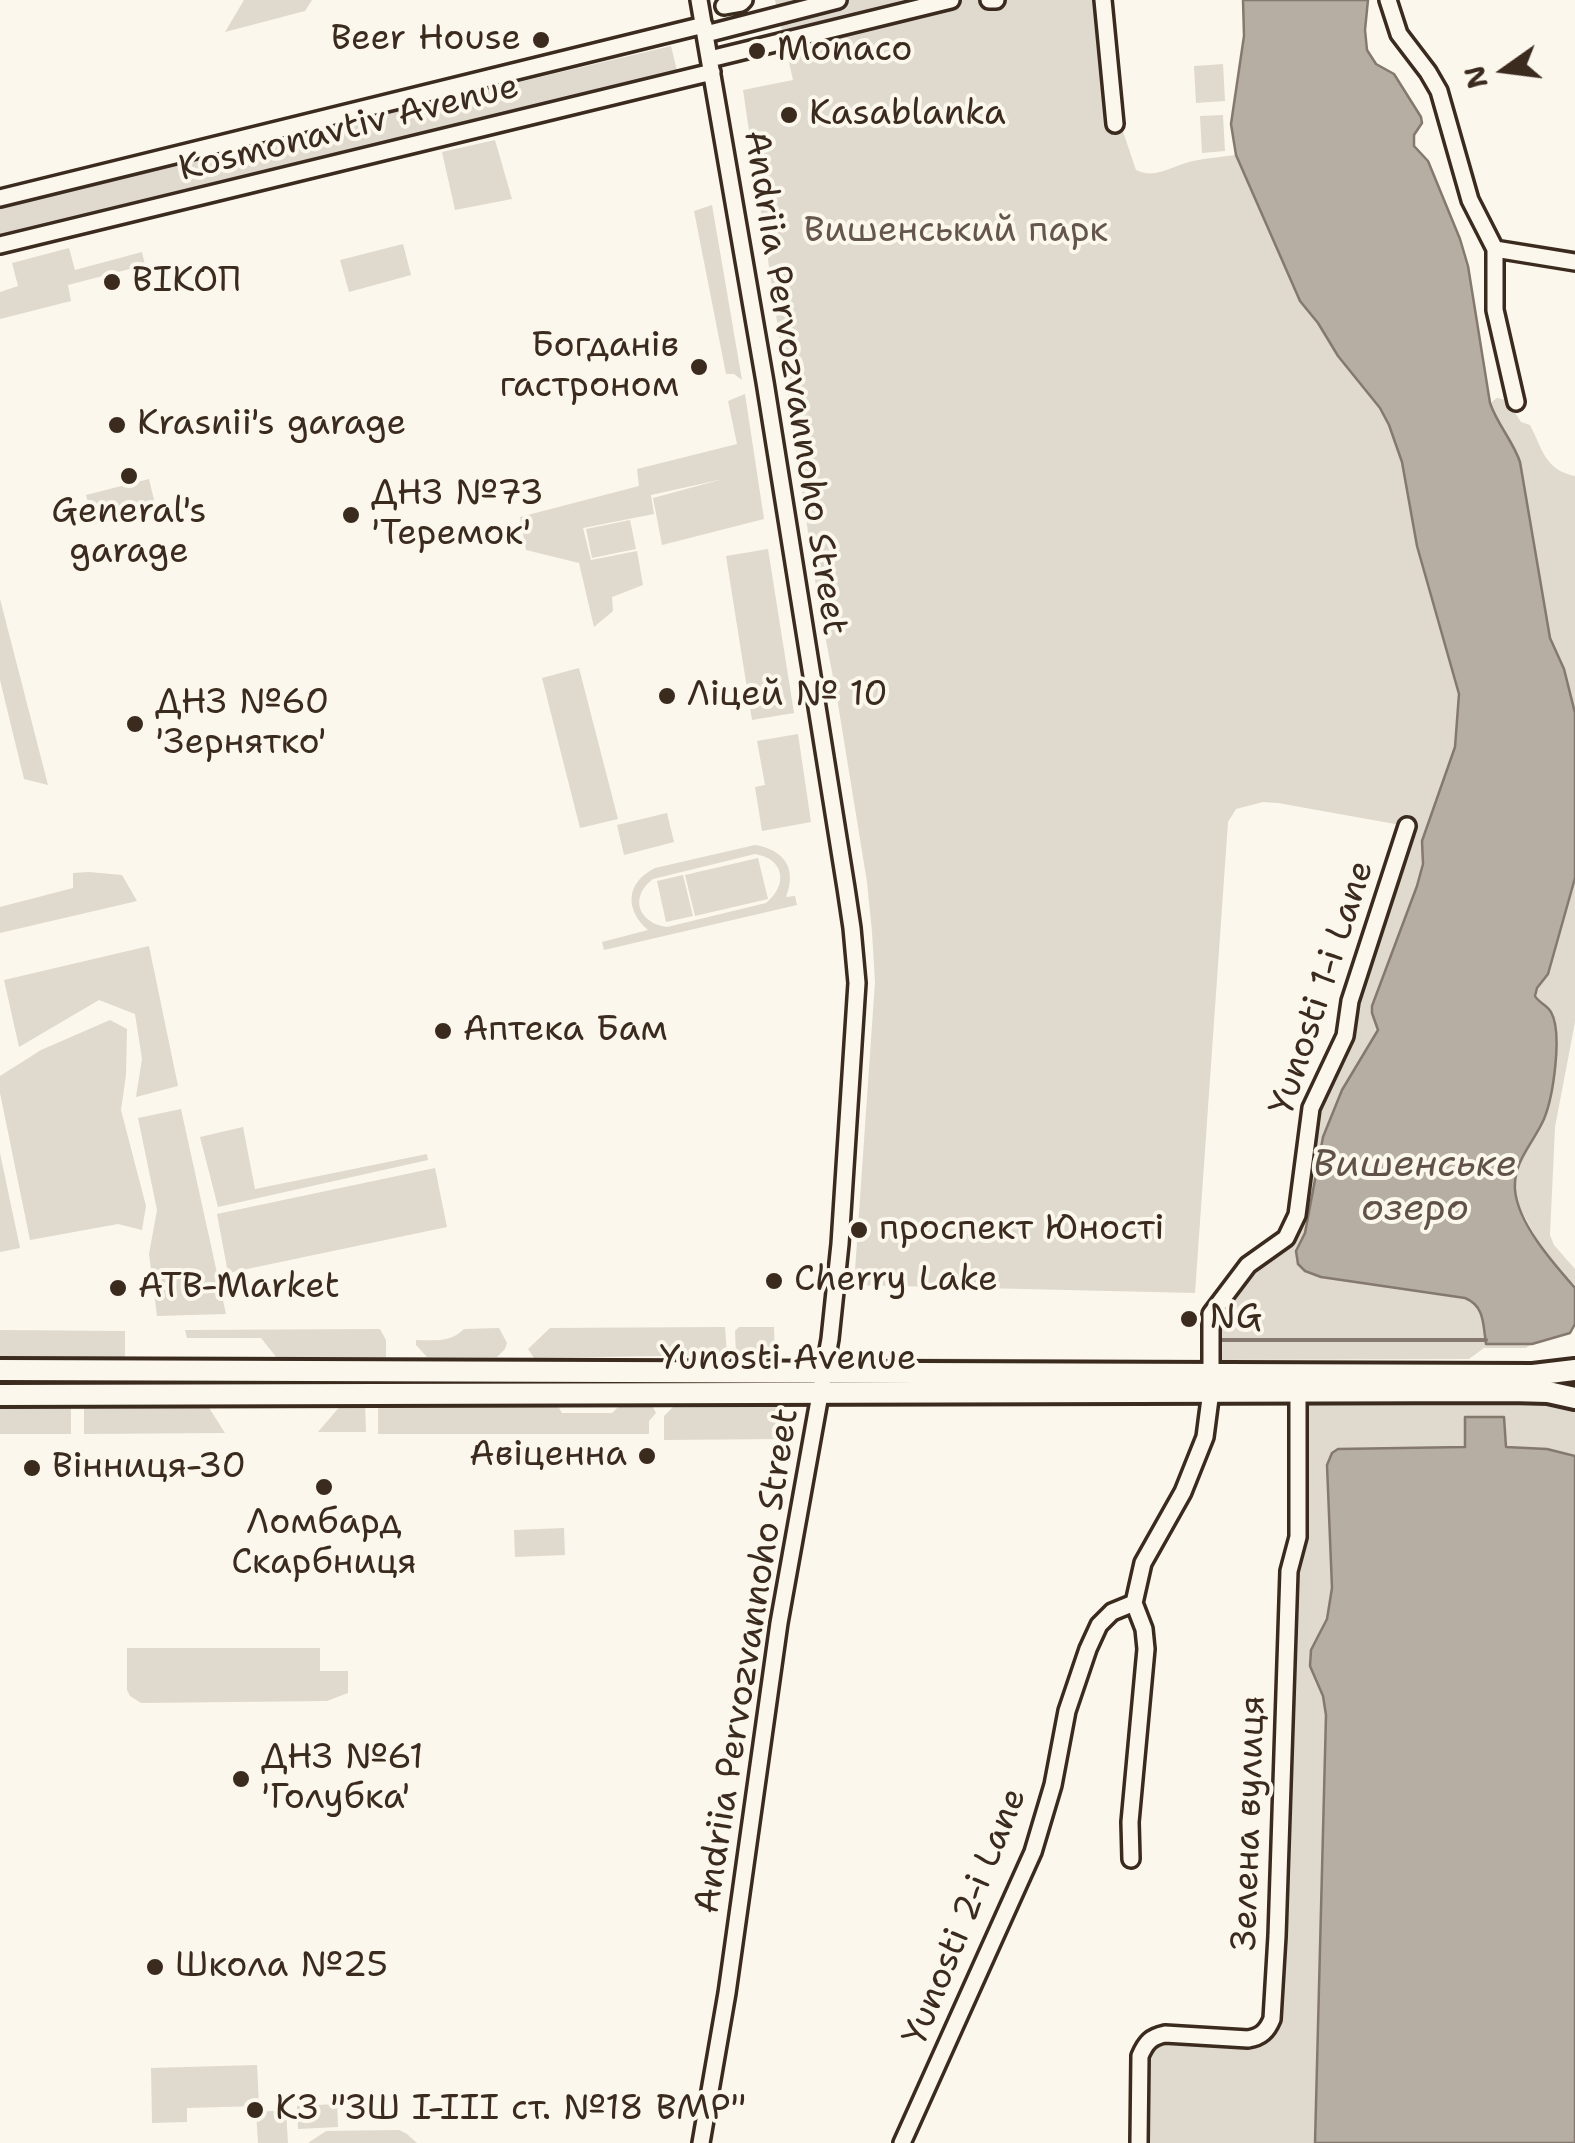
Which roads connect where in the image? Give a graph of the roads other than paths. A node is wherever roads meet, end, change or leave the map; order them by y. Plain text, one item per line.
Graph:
1 (700, 0) edge
2 (744, 0) edge
3 (838, 0) edge
4 (951, 0) edge
5 (1103, 0) edge
6 (1388, 0) edge
7 (724, 6) dead end
8 (705, 29) junction
9 (711, 66) junction
10 (1115, 124) dead end
11 (0, 198) edge
12 (0, 245) edge
13 (1495, 249) junction
14 (1575, 262) edge
15 (1516, 402) dead end
16 (1407, 826) dead end
17 (0, 1370) edge
18 (268, 1370) junction
19 (1575, 1370) edge
20 (502, 1371) junction
21 (823, 1382) junction
22 (1211, 1383) junction
23 (1298, 1390) junction
24 (268, 1394) junction
25 (502, 1394) junction
26 (0, 1395) edge
27 (1575, 1398) edge
28 (1134, 1602) junction
29 (1131, 1859) dead end
30 (702, 2143) edge
31 (902, 2143) edge
32 (1139, 2143) edge

1 - 8 street, Andriia Pervozvannoho Street
2 - 7 street
3 - 8 street, Kosmonavtiv Avenue
4 - 9 street, Kosmonavtiv Avenue
5 - 10 street
6 - 13 street
8 - 9 street, Andriia Pervozvannoho Street
8 - 11 street, Kosmonavtiv Avenue
9 - 12 street, Kosmonavtiv Avenue
9 - 21 street, Andriia Pervozvannoho Street
13 - 14 street
13 - 15 street
16 - 22 street, Yunosti 1-i Lane
17 - 18 main road, Yunosti Avenue
18 - 20 main road, Yunosti Avenue
18 - 24 main road
19 - 22 main road, Yunosti Avenue
20 - 21 main road, Yunosti Avenue
20 - 25 main road
21 - 22 main road, Yunosti Avenue
21 - 25 main road, Yunosti Avenue
21 - 30 street, Andriia Pervozvannoho Street
22 - 23 main road, Yunosti Avenue
22 - 28 street
23 - 27 main road, Yunosti Avenue
23 - 32 street, Зелена вулиця
24 - 25 main road, Yunosti Avenue
24 - 26 main road, Yunosti Avenue
28 - 29 street
28 - 31 street, Yunosti 2-i Lane

